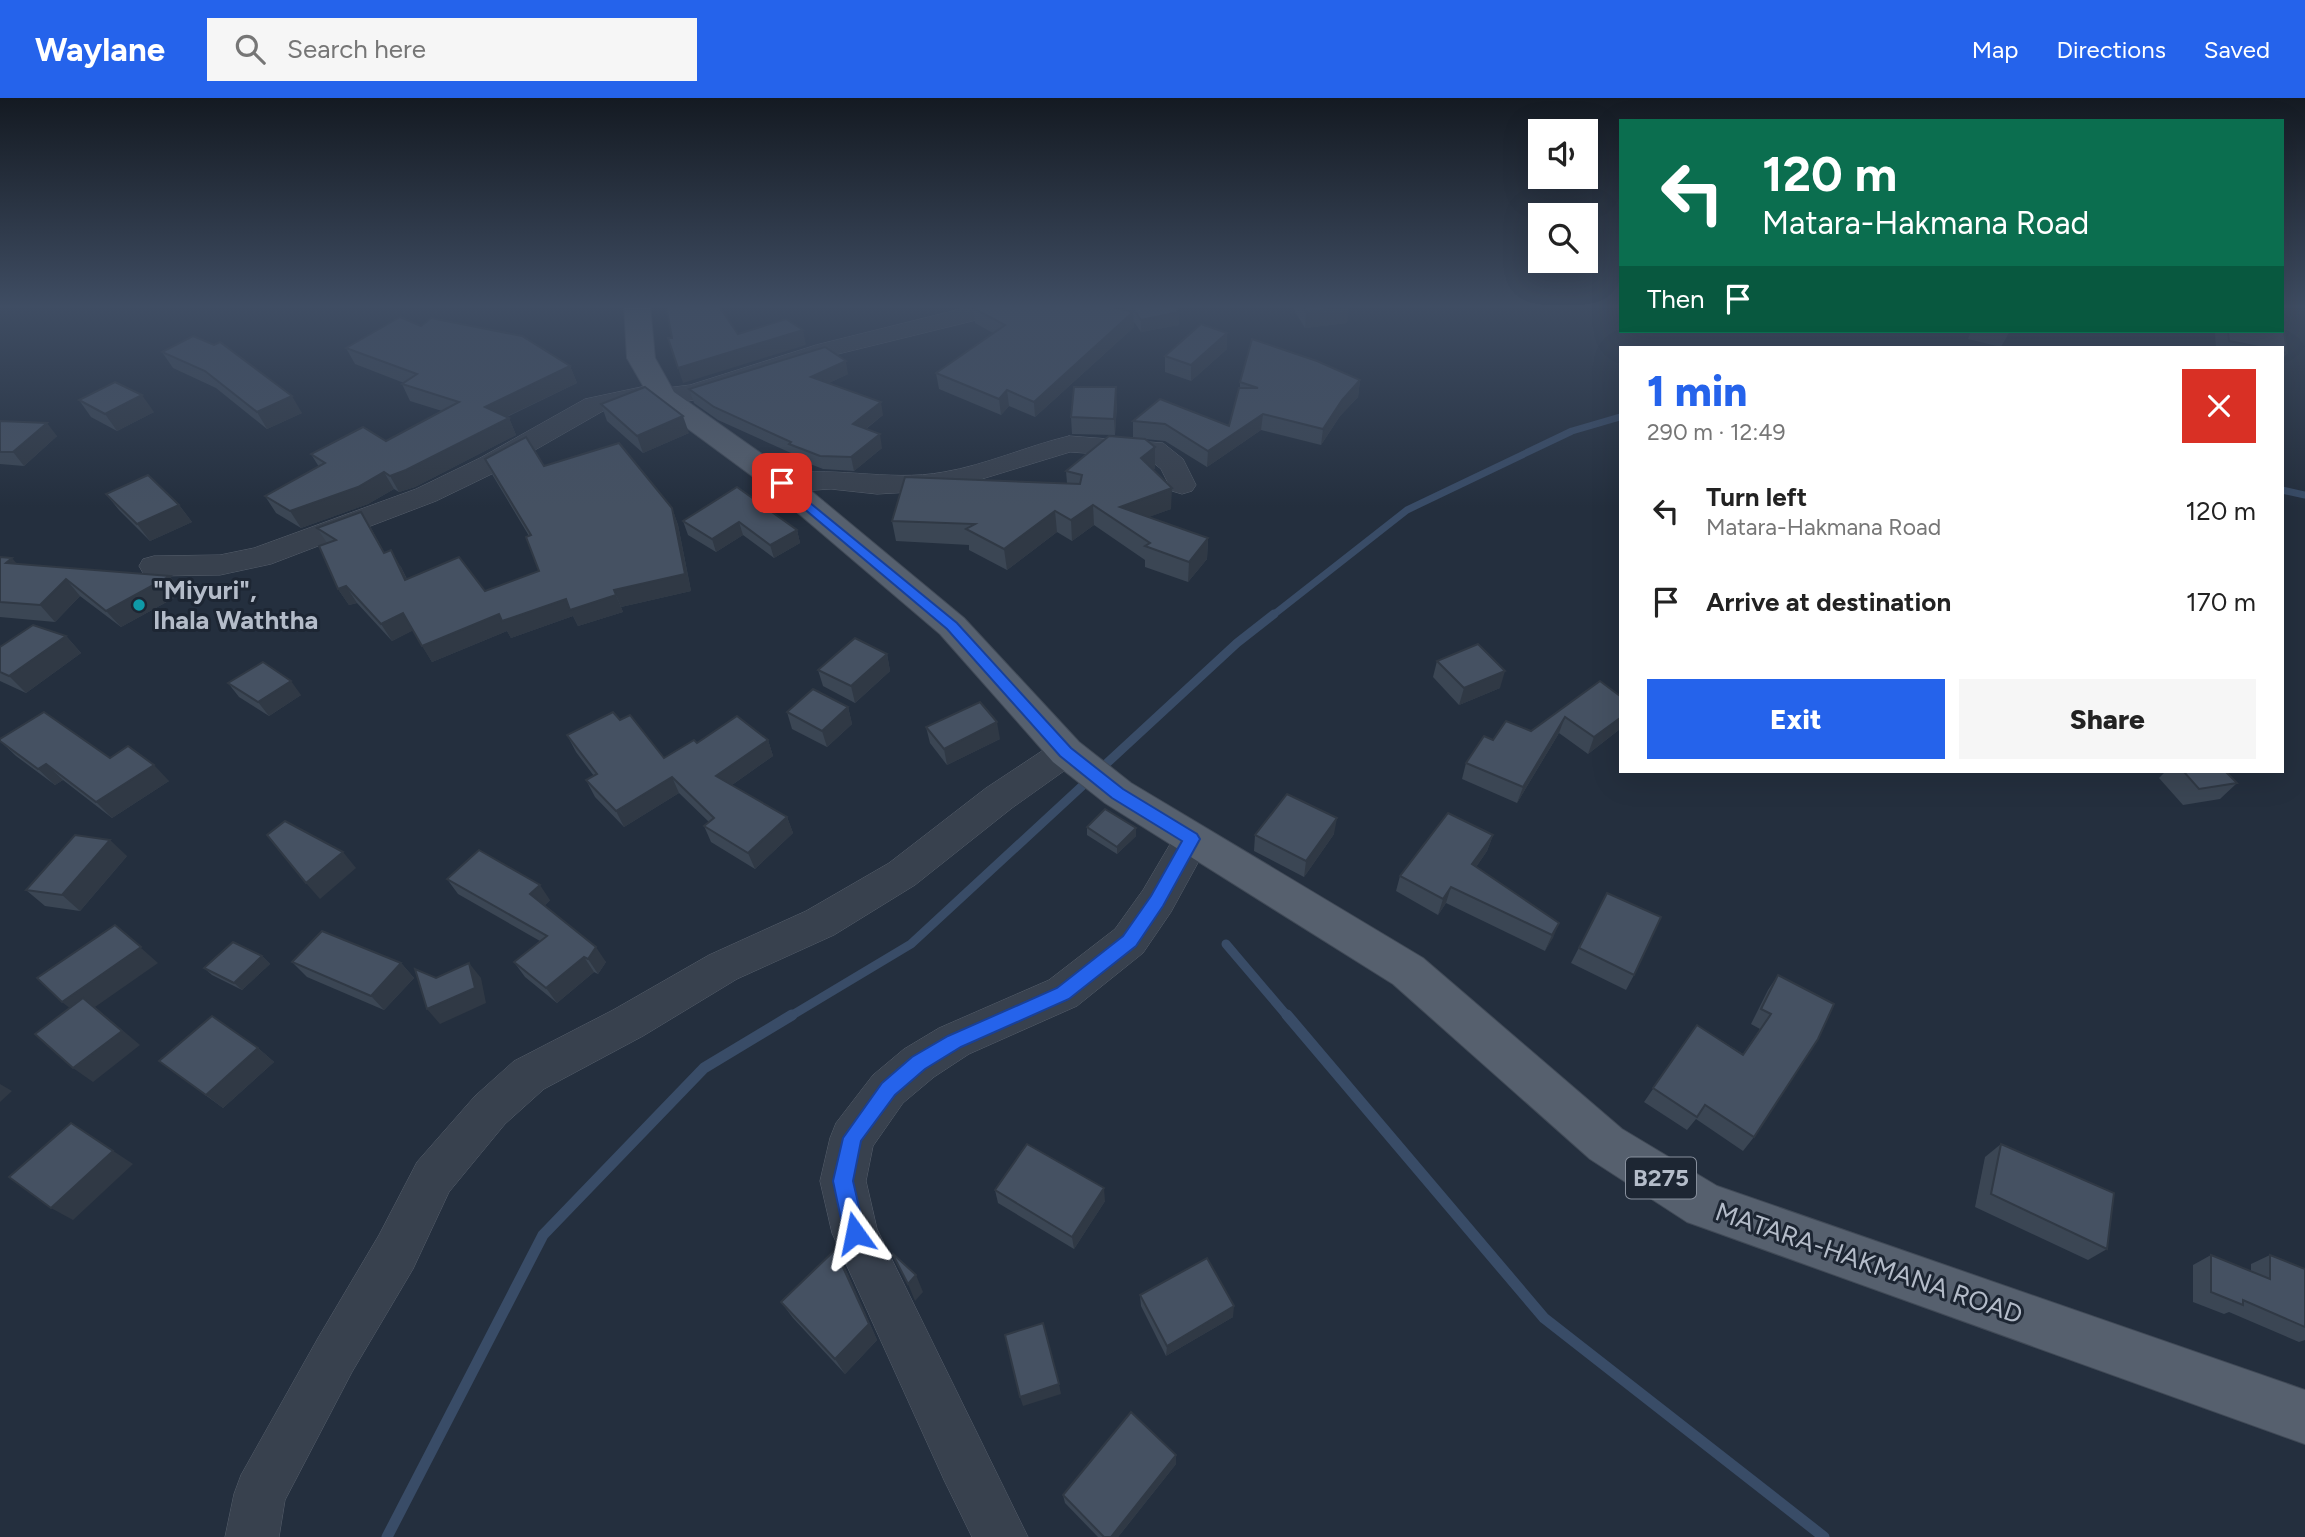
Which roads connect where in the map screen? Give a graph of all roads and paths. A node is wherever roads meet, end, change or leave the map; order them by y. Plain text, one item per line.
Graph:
1 (649, 372) edge
2 (756, 372) edge
3 (662, 394) junction
4 (782, 483) junction
5 (1182, 485) dead end
6 (154, 566) dead end
7 (1066, 752) junction
8 (1192, 839) junction
9 (2305, 1416) edge
10 (252, 1537) edge
11 (1001, 1537) edge

1 - 3 main road, MATARA-HAKMANA ROAD / B275
2 - 3 street
3 - 4 main road, MATARA-HAKMANA ROAD / B275
3 - 6 street
4 - 5 street
4 - 7 main road, MATARA-HAKMANA ROAD / B275
7 - 8 main road, MATARA-HAKMANA ROAD / B275
7 - 10 street
8 - 9 main road, MATARA-HAKMANA ROAD / B275
8 - 11 street

